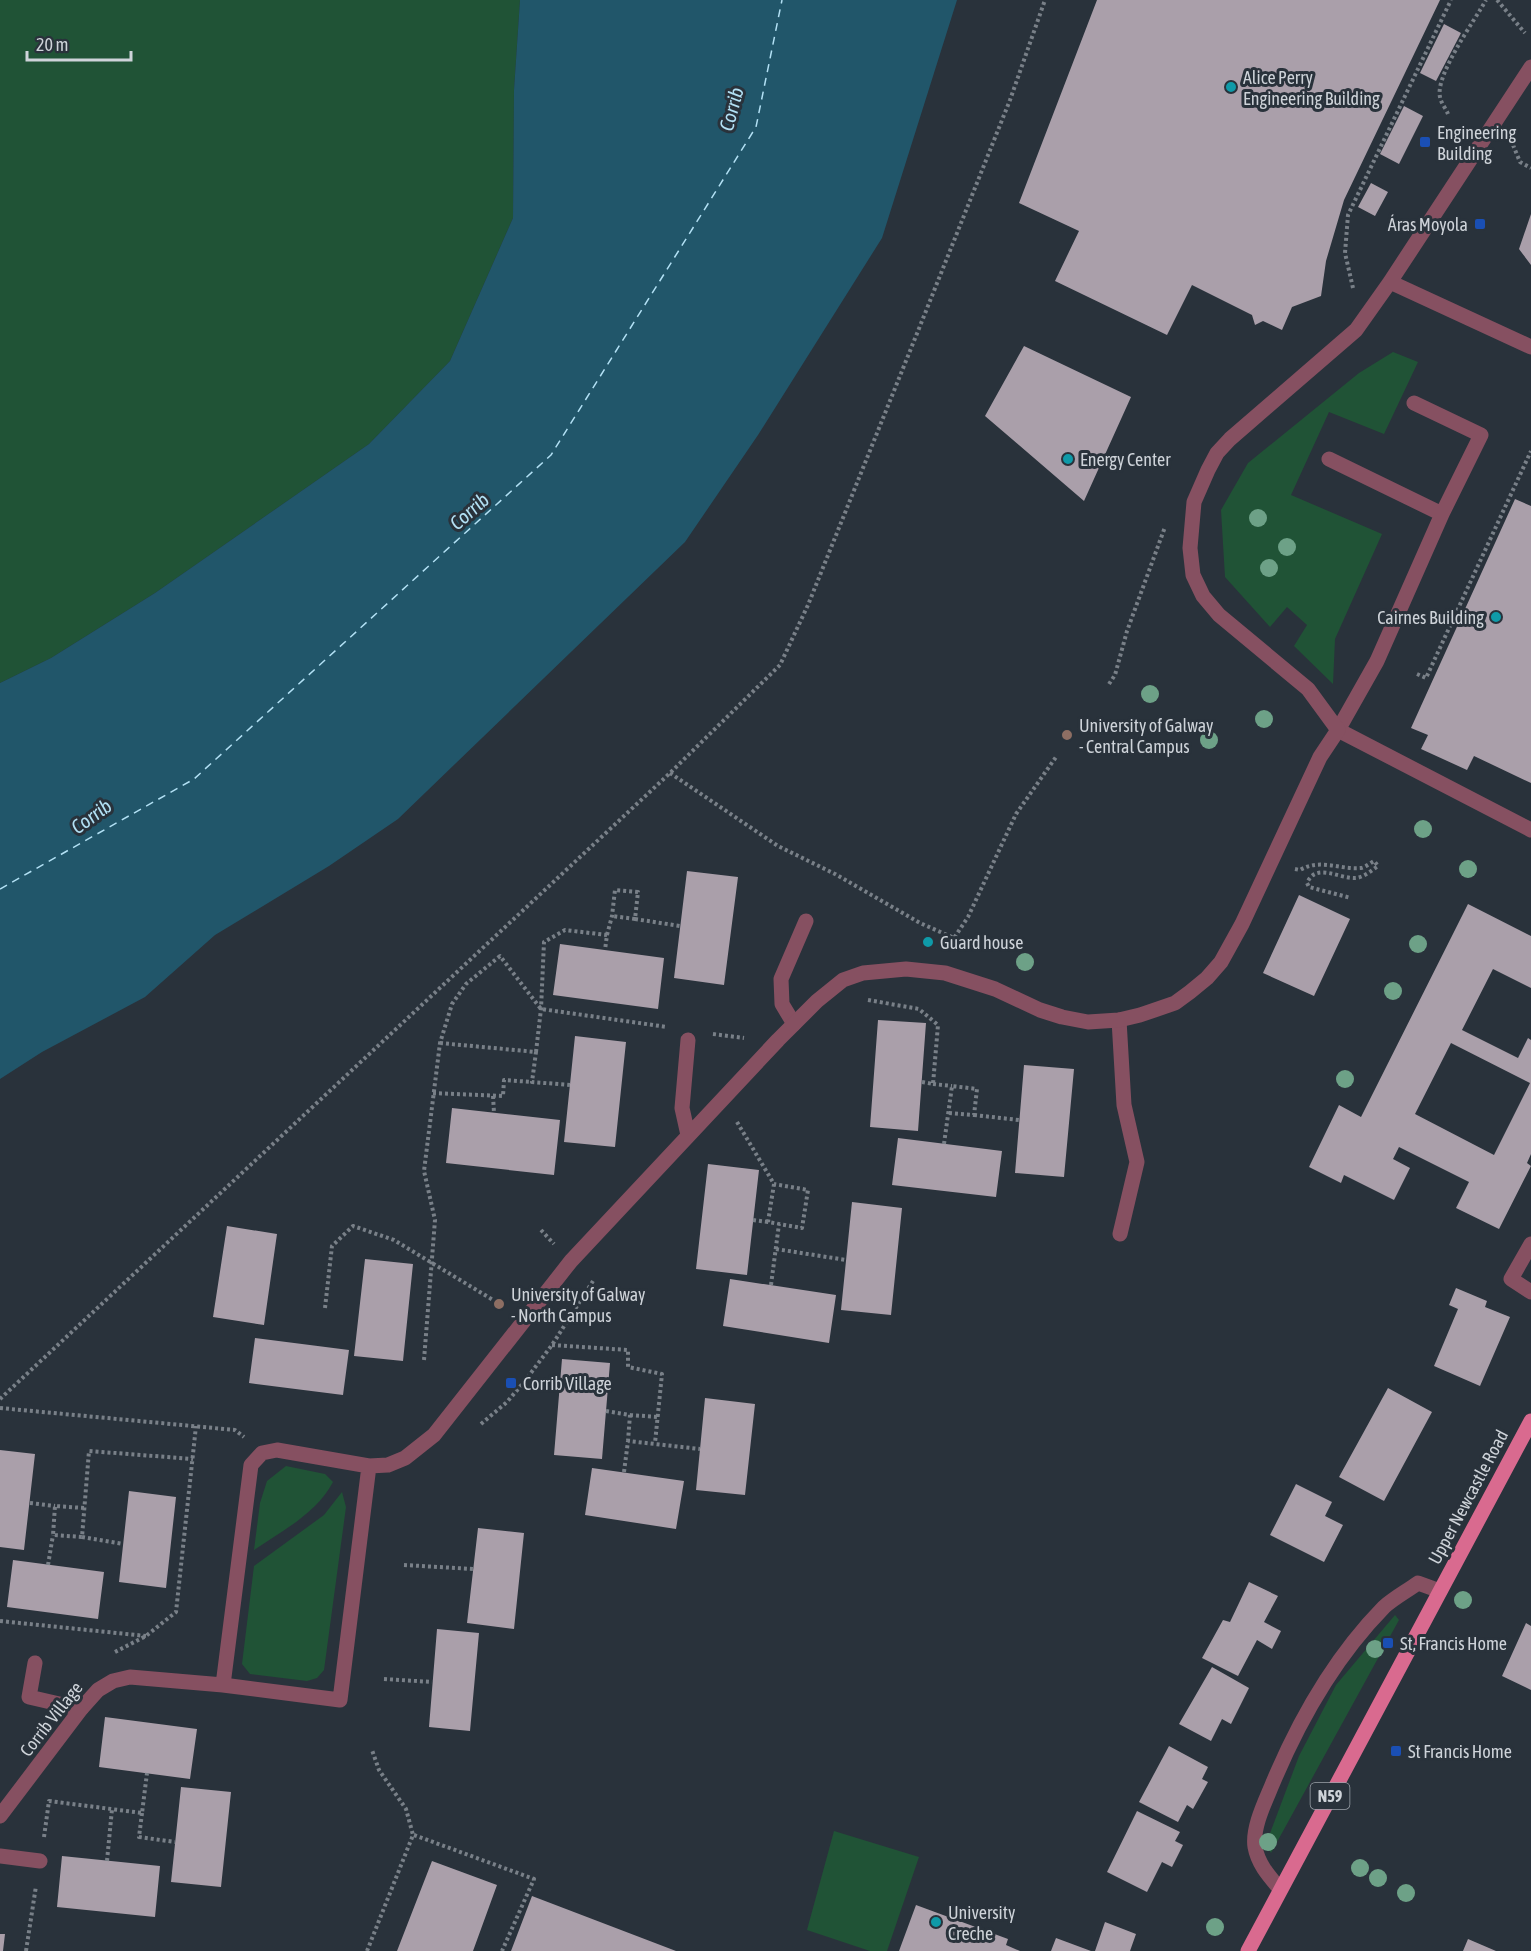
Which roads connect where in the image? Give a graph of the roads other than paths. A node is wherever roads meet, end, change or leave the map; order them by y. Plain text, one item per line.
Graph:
1 (1531, 67) edge
2 (1390, 282) junction
3 (1531, 347) edge
4 (1414, 403) dead end
5 (1329, 459) dead end
6 (1442, 514) junction
7 (1338, 730) junction
8 (1531, 830) edge
9 (806, 921) dead end
10 (1119, 1020) junction
11 (794, 1024) junction
12 (688, 1035) road end
13 (688, 1135) junction
14 (1120, 1234) dead end
15 (1531, 1244) edge
16 (1531, 1292) edge
17 (1531, 1421) edge
18 (369, 1466) junction
19 (1440, 1591) junction
20 (35, 1663) dead end
21 (223, 1685) junction
22 (81, 1709) junction
23 (0, 1816) edge
24 (0, 1856) edge
25 (40, 1861) road end
26 (1280, 1889) junction
27 (1248, 1951) edge

1 - 2 street
2 - 3 street
2 - 7 street
4 - 6 street
5 - 6 street
6 - 7 street
7 - 8 street
7 - 10 street
9 - 11 street
10 - 11 street
10 - 14 street
11 - 13 street
12 - 13 street
13 - 18 street
15 - 16 street
17 - 19 main road, Upper Newcastle Road / N59
18 - 21 street
18 - 21 street, Corrib Village
19 - 26 main road, Upper Newcastle Road / N59
19 - 26 street, Upper Newcastle Road
20 - 22 street
21 - 22 street, Corrib Village
22 - 23 street, Corrib Village
24 - 25 street
26 - 27 main road, Upper Newcastle Road / N59

